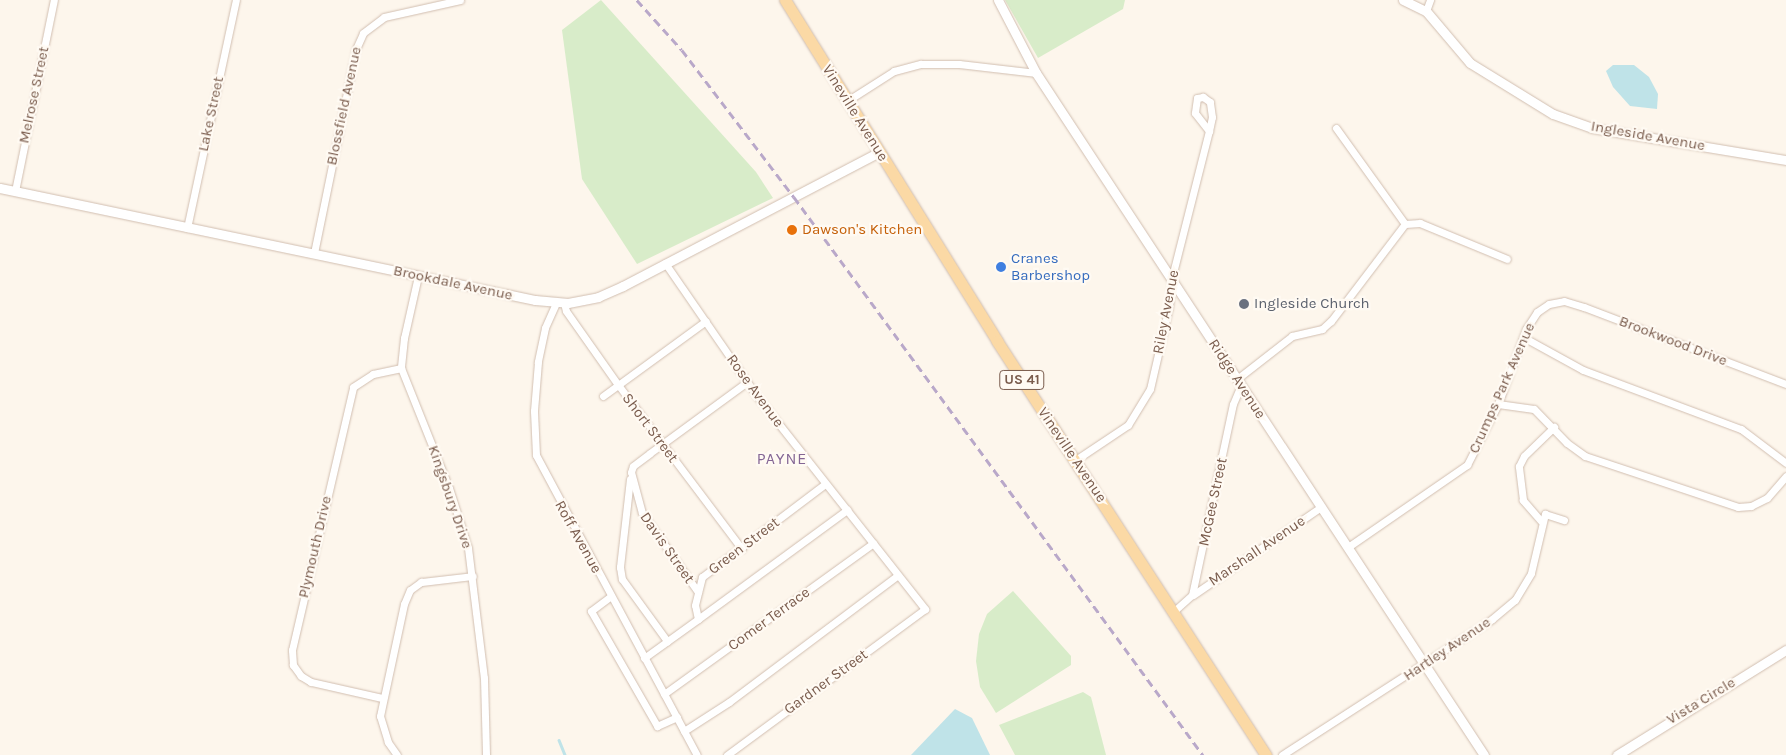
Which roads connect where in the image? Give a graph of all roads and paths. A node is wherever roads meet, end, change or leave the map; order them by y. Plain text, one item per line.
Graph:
1 (54, 0) edge
2 (236, 0) edge
3 (460, 0) edge
4 (785, 0) edge
5 (998, 0) edge
6 (1403, 0) edge
7 (1430, 0) edge
8 (1426, 11) junction
9 (1036, 73) junction
10 (847, 101) junction
11 (1336, 128) dead end
12 (1209, 131) dead end
13 (878, 152) junction
14 (1786, 160) edge
15 (0, 188) edge
16 (14, 191) junction
17 (1405, 224) junction
18 (187, 228) junction
19 (314, 254) junction
20 (1507, 259) dead end
21 (666, 263) junction
22 (418, 276) junction
23 (1172, 276) junction
24 (1560, 302) joint
25 (560, 303) junction
26 (706, 321) junction
27 (1523, 337) junction
28 (402, 368) junction
29 (747, 382) junction
30 (1239, 382) junction
31 (1786, 384) edge
32 (619, 386) junction
33 (602, 396) dead end
34 (1498, 404) junction
35 (1554, 427) junction
36 (663, 444) junction
37 (1074, 461) junction
38 (1786, 464) edge
39 (631, 472) junction
40 (1786, 476) edge
41 (825, 484) junction
42 (1321, 507) junction
43 (847, 510) junction
44 (1564, 520) dead end
45 (1541, 522) junction
46 (873, 542) junction
47 (1348, 547) junction
48 (742, 550) junction
49 (898, 575) junction
50 (473, 576) junction
51 (698, 592) junction
52 (1192, 595) junction
53 (611, 596) junction
54 (925, 609) joint
55 (1173, 612) junction
56 (698, 619) junction
57 (667, 641) junction
58 (1786, 650) edge
59 (644, 658) junction
60 (1424, 665) junction
61 (664, 694) junction
62 (382, 698) junction
63 (677, 717) junction
64 (684, 731) junction
65 (397, 755) edge
66 (486, 755) edge
67 (697, 755) edge
68 (727, 755) edge
69 (1266, 755) edge
70 (1282, 755) edge
71 (1484, 755) edge
72 (1617, 755) edge

1 - 16 street, Melrose Street
2 - 18 street, Lake Street
3 - 19 street, Blossfield Avenue
4 - 10 main road, Vineville Avenue / US 41
5 - 9 street, Ridge Avenue
6 - 8 street, Ingleside Avenue
7 - 8 street
8 - 14 street, Ingleside Avenue
9 - 10 street
9 - 23 street, Ridge Avenue
10 - 13 main road, Vineville Avenue / US 41
11 - 17 street
12 - 23 street, Riley Avenue
13 - 21 street, Brookdale Avenue
13 - 37 main road, Vineville Avenue / US 41
15 - 16 street, Brookdale Avenue
16 - 18 street, Brookdale Avenue
17 - 20 street
17 - 30 street
18 - 19 street, Brookdale Avenue
19 - 22 street, Brookdale Avenue
21 - 25 street, Brookdale Avenue
21 - 26 street, Rose Avenue
22 - 25 street, Brookdale Avenue
22 - 28 street, Kingsbury Drive
23 - 30 street, Ridge Avenue
23 - 37 street, Riley Avenue
24 - 27 street, Crumps Park Avenue
24 - 31 street, Brookwood Drive
25 - 32 street, Short Street
25 - 53 street, Roff Avenue
26 - 29 street, Rose Avenue
26 - 32 street
27 - 34 street, Crumps Park Avenue
27 - 38 street
28 - 50 street, Kingsbury Drive
28 - 62 street, Plymouth Drive
29 - 36 street
29 - 41 street, Rose Avenue
30 - 42 street, Ridge Avenue
30 - 52 street, McGee Street
32 - 33 street
32 - 36 street, Short Street
34 - 35 street
34 - 47 street, Crumps Park Avenue
35 - 40 street
35 - 45 street
36 - 39 street
36 - 48 street, Short Street
37 - 55 main road, Vineville Avenue / US 41
39 - 51 street, Davis Street
39 - 57 street
41 - 43 street, Rose Avenue
41 - 48 street, Green Street
42 - 47 street, Ridge Avenue
42 - 52 street, Marshall Avenue
43 - 46 street, Rose Avenue
43 - 56 street
44 - 45 street
45 - 60 street, Hartley Avenue
46 - 49 street, Rose Avenue
46 - 61 street, Comer Terrace
47 - 60 street, Ridge Avenue
48 - 51 street, Green Street
49 - 54 street, Rose Avenue
49 - 64 street
50 - 62 street
50 - 66 street, Kingsbury Drive
51 - 56 street, Green Street
52 - 55 street
53 - 59 street, Roff Avenue
53 - 63 street
54 - 68 street, Gardner Street
55 - 69 main road, Vineville Avenue / US 41
56 - 57 street
57 - 59 street
58 - 72 street, Vista Circle
59 - 61 street, Roff Avenue
60 - 70 street, Hartley Avenue
60 - 71 street, Ridge Avenue
61 - 63 street, Roff Avenue
62 - 65 street
63 - 64 street, Roff Avenue
64 - 67 street, Roff Avenue

